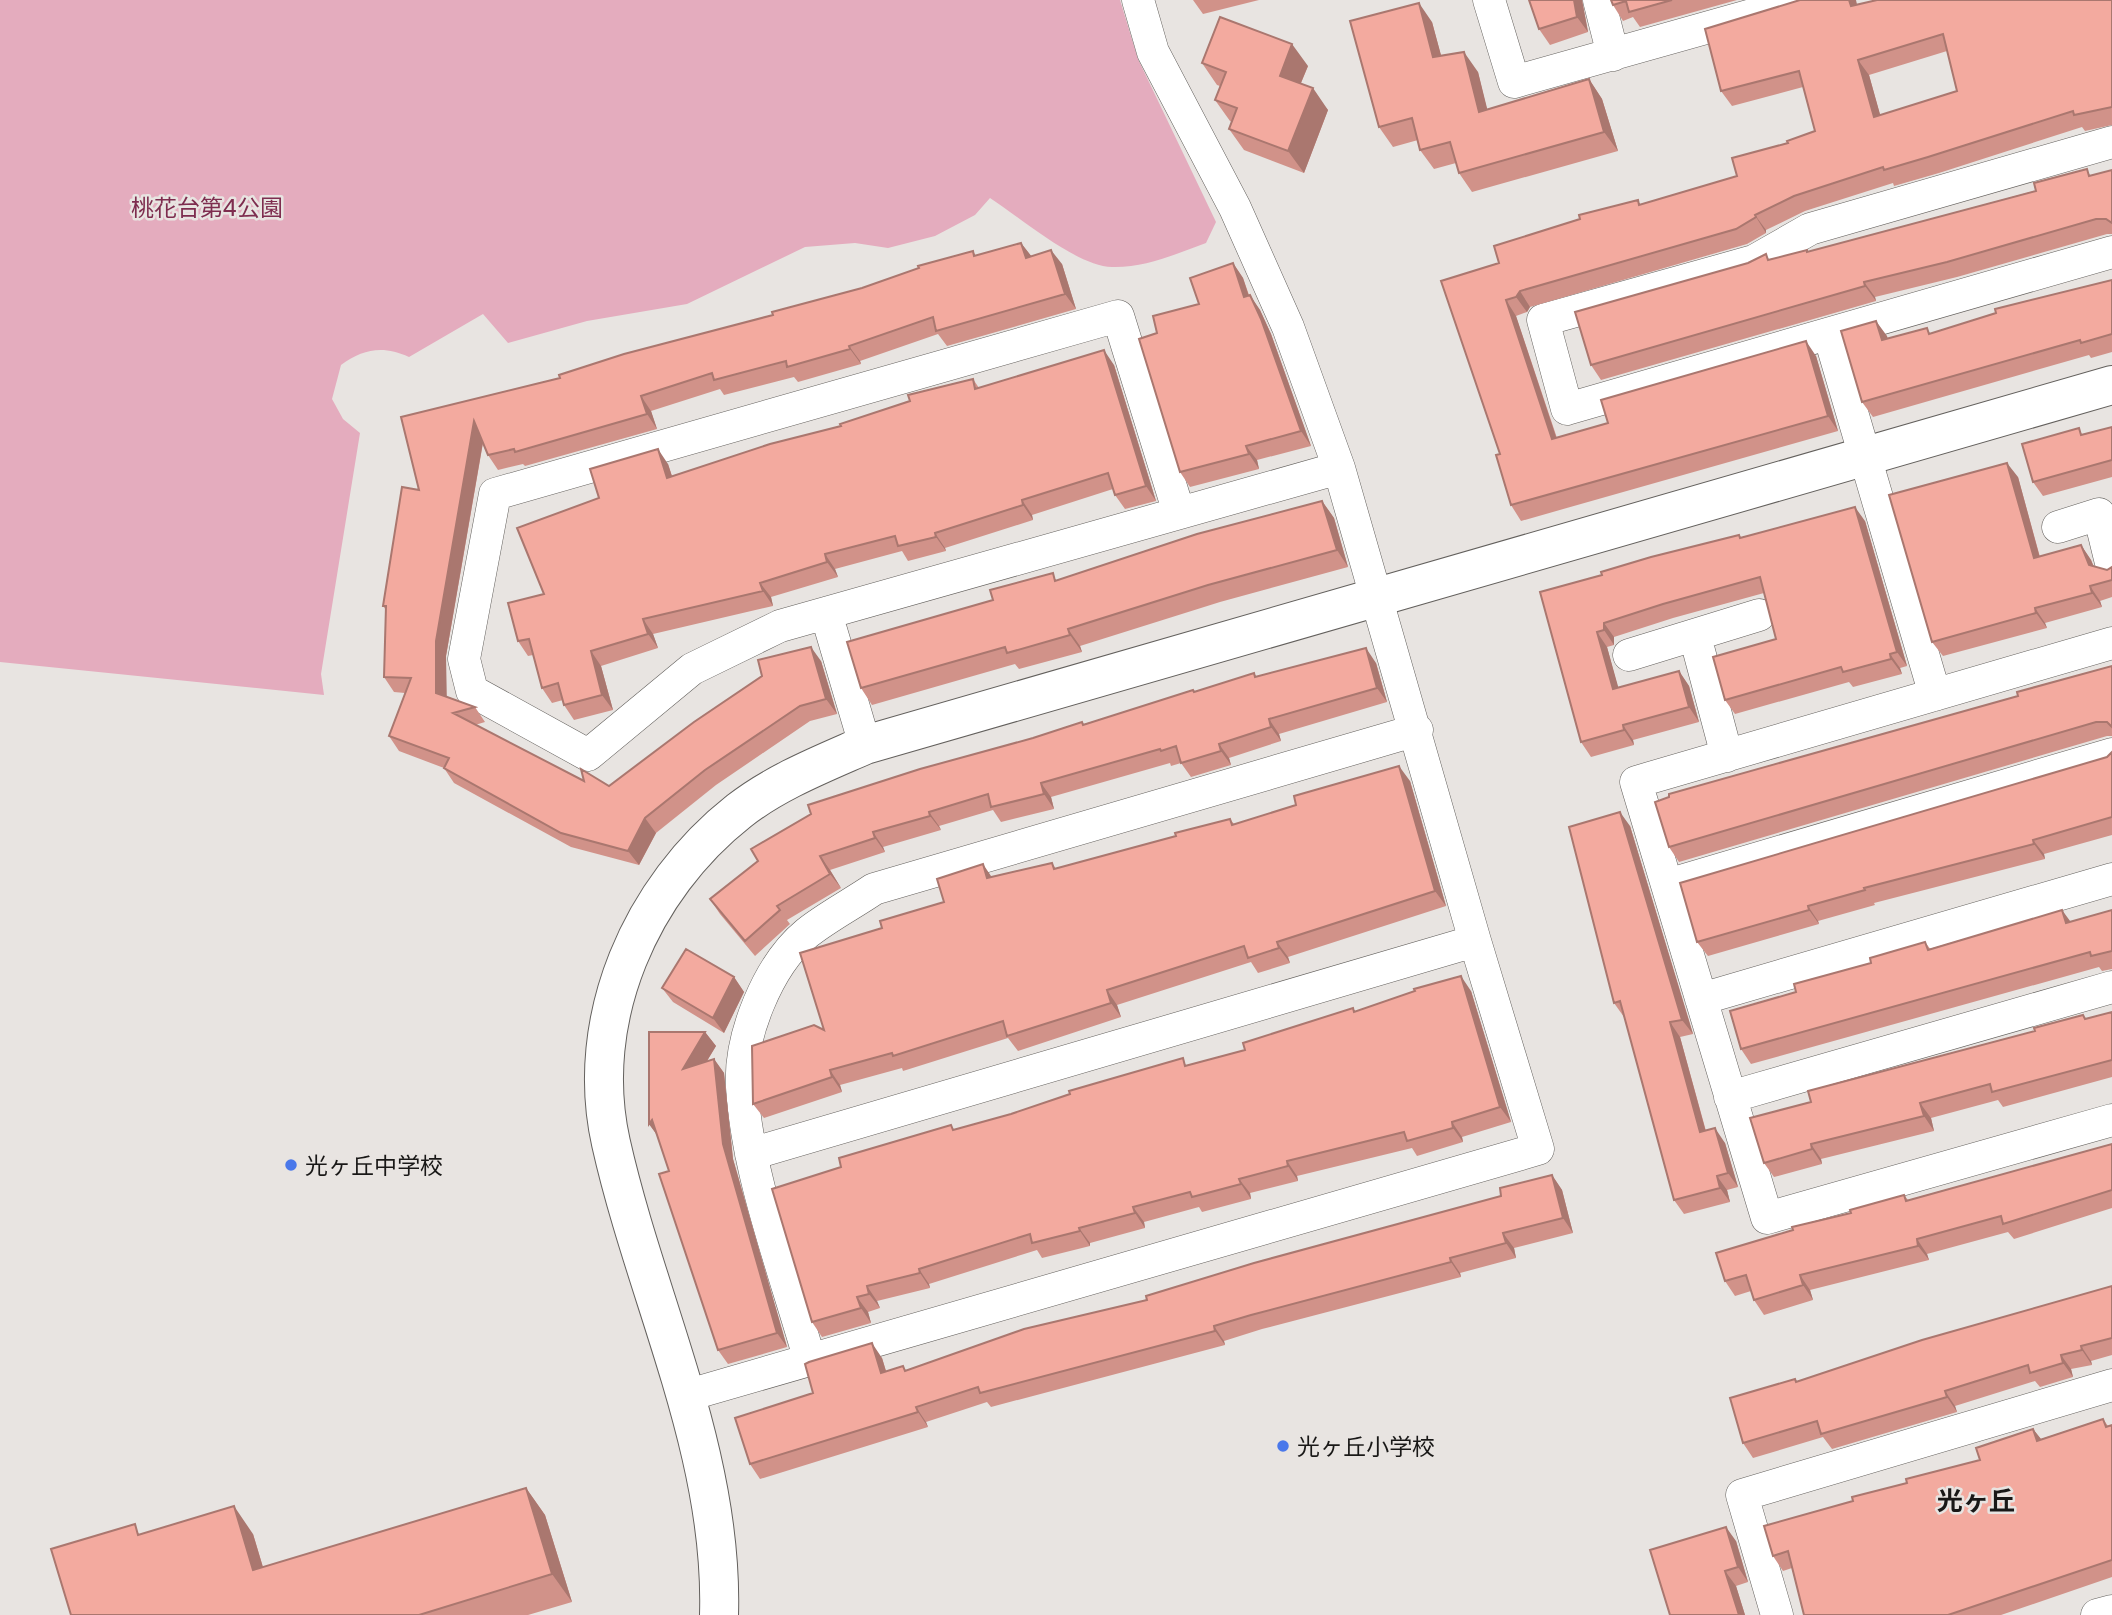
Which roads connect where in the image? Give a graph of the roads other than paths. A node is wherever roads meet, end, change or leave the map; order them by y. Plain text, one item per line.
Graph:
1 (1138, 0) edge
2 (1489, 0) edge
3 (1600, 0) edge
4 (1805, 0) edge
5 (1613, 55) junction
6 (2112, 142) edge
7 (2112, 252) edge
8 (1829, 334) junction
9 (2112, 385) edge
10 (1865, 456) junction
11 (1339, 468) junction
12 (1179, 513) junction
13 (2058, 527) dead end
14 (2112, 567) edge
15 (1375, 597) junction
16 (826, 613) junction
17 (1759, 615) dead end
18 (1695, 636) junction
19 (2112, 643) edge
20 (1629, 655) dead end
21 (1935, 695) junction
22 (1416, 730) junction
23 (865, 745) junction
24 (2112, 754) edge
25 (1727, 756) junction
26 (2112, 879) edge
27 (1667, 885) junction
28 (1475, 941) junction
29 (2112, 987) edge
30 (1701, 999) junction
31 (1730, 1097) junction
32 (2112, 1120) edge
33 (751, 1154) junction
34 (810, 1361) junction
35 (2112, 1385) edge
36 (685, 1396) junction
37 (2112, 1611) edge
38 (719, 1615) edge
39 (1777, 1615) edge
40 (2097, 1615) edge

1 - 11 street
2 - 5 street
3 - 5 street
4 - 5 street
6 - 8 street
7 - 8 street
8 - 10 street
9 - 10 street
10 - 15 street
10 - 21 street
11 - 12 street
11 - 15 street
12 - 16 street
12 - 16 street
13 - 14 street
15 - 22 street
15 - 23 street
16 - 23 street
17 - 18 street
18 - 20 street
18 - 25 street
19 - 21 street
21 - 25 street
22 - 28 street
22 - 33 street
23 - 36 street
24 - 27 street
25 - 27 street
26 - 30 street
27 - 30 street
28 - 33 street
28 - 34 street
29 - 31 street
30 - 31 street
31 - 32 street
33 - 34 street
34 - 36 street
35 - 39 street
36 - 38 street
37 - 40 street

